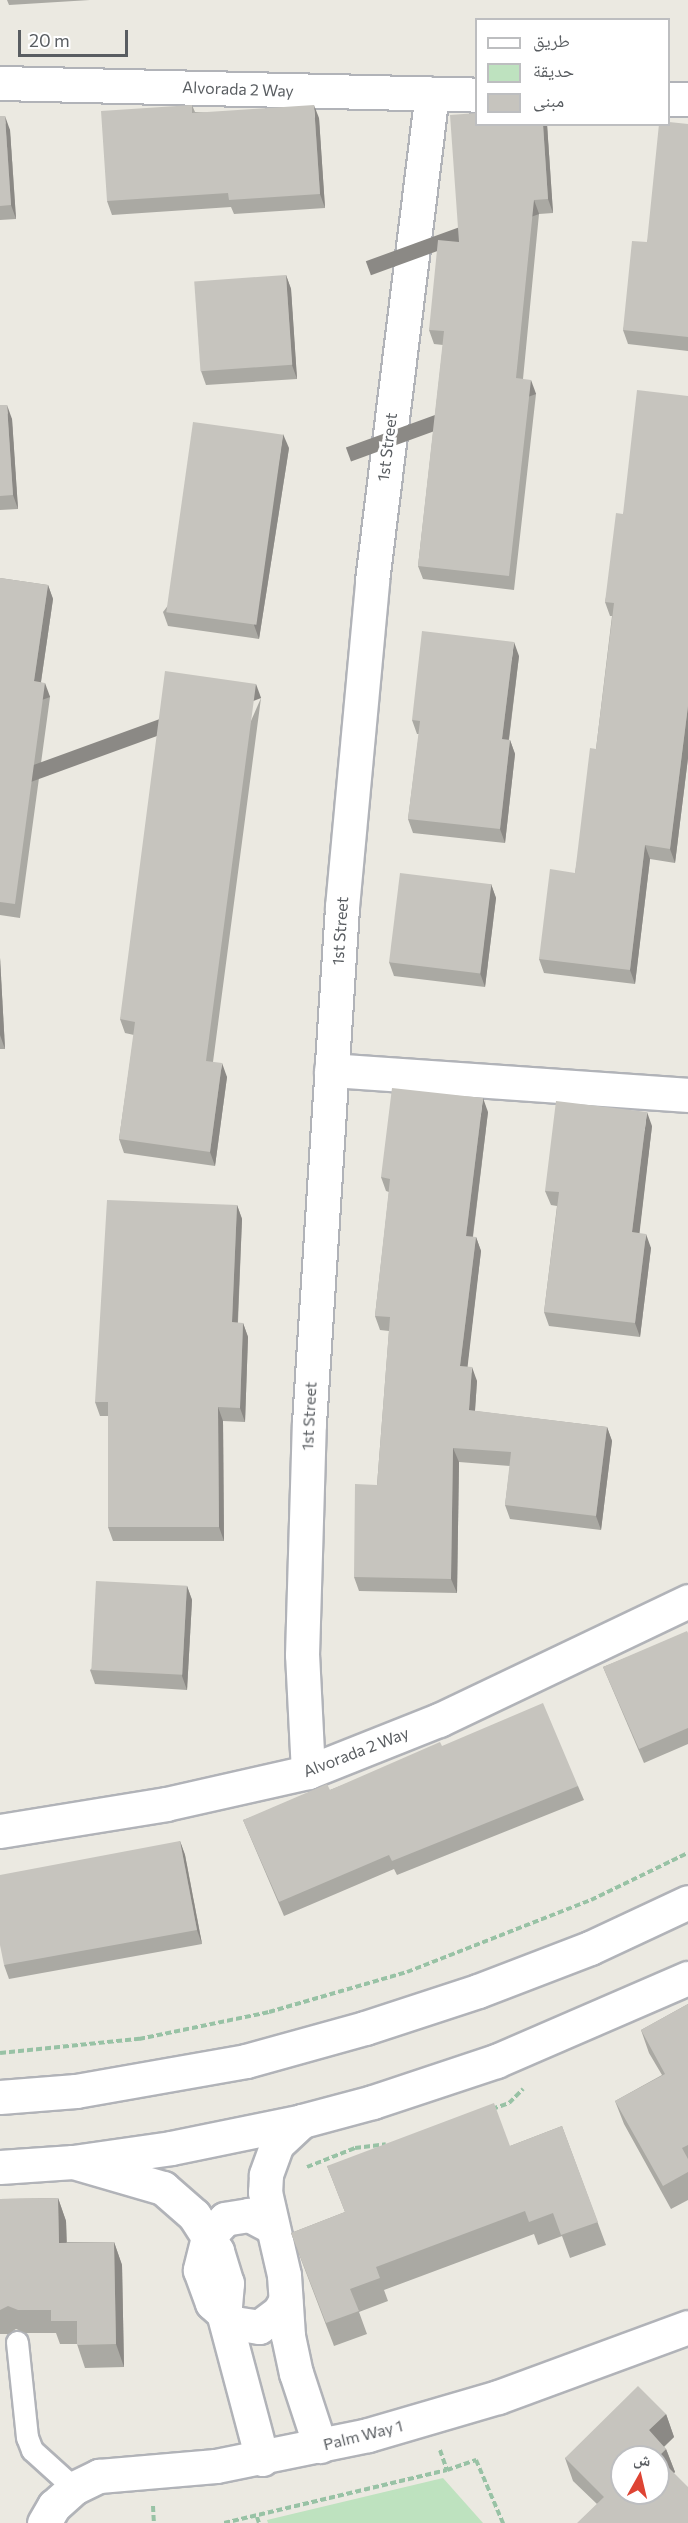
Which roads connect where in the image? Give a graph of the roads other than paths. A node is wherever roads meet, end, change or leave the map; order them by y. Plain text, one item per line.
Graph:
1 (0, 82) edge
2 (432, 94) junction
3 (475, 95) edge
4 (670, 99) edge
5 (688, 99) edge
6 (331, 1070) junction
7 (688, 1095) edge
8 (688, 1601) edge
9 (308, 1772) junction
10 (0, 1831) edge
11 (688, 1902) edge
12 (688, 1978) edge
13 (0, 2097) edge
14 (302, 2121) junction
15 (73, 2162) junction
16 (0, 2167) edge
17 (270, 2226) junction
18 (208, 2236) junction
19 (285, 2301) junction
20 (224, 2316) junction
21 (688, 2326) edge
22 (17, 2342) dead end
23 (320, 2446) junction
24 (261, 2459) junction
25 (74, 2488) junction
26 (44, 2523) edge

1 - 2 street, Alvorada 2 Way
2 - 3 street, Alvorada 2 Way
2 - 6 street, 1st Street
4 - 5 street
6 - 7 street
6 - 9 street, 1st Street
8 - 9 street, Alvorada 2 Way
9 - 10 street, Alvorada 2 Way
11 - 13 street
12 - 14 street
14 - 15 street
14 - 17 street
15 - 16 street
15 - 18 street
17 - 18 street
17 - 19 street
18 - 20 street
19 - 20 street
19 - 23 street
20 - 24 street
21 - 23 street, Palm Way 1
22 - 25 lane
23 - 24 street, Palm Way 1
24 - 25 street, Palm Way 1
25 - 26 street, Palm Way 1

